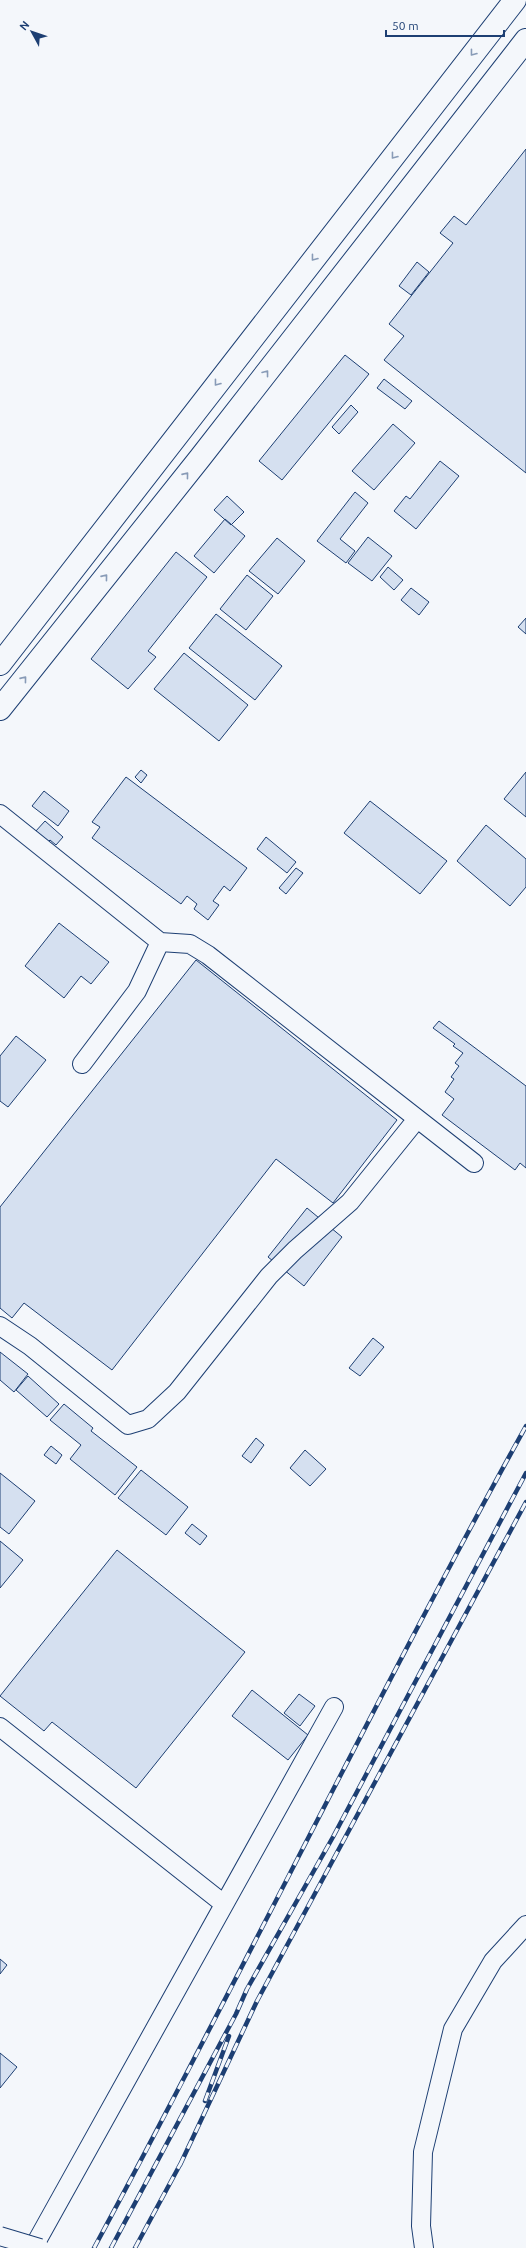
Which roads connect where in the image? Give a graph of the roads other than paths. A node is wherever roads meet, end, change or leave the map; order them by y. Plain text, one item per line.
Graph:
1 (514, 0) edge
2 (526, 40) edge
3 (0, 664) edge
4 (0, 709) edge
5 (0, 814) edge
6 (160, 942) junction
7 (82, 1064) dead end
8 (417, 1119) junction
9 (474, 1163) dead end
10 (0, 1326) edge
11 (334, 1707) dead end
12 (0, 1727) edge
13 (224, 1904) junction
14 (526, 1925) edge
15 (0, 2236) edge
16 (33, 2248) edge
17 (40, 2248) edge
18 (424, 2248) edge

1 -> 3 highway
4 -> 2 highway
5 - 6 lane
6 - 7 lane
6 - 8 lane
8 - 9 lane
8 - 10 lane
11 - 13 lane
12 - 13 lane
13 - 16 lane
14 - 18 lane
15 - 17 lane, bridge

